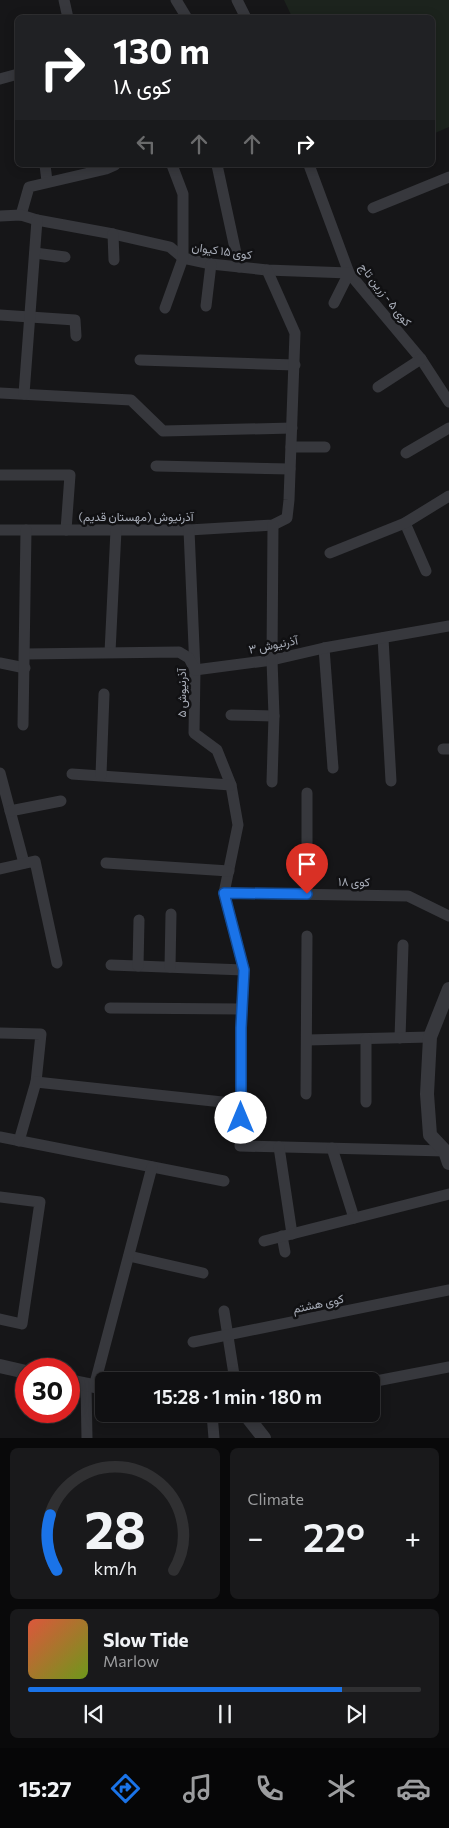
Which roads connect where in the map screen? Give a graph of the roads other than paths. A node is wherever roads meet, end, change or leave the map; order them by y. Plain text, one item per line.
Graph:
1 (64, 0) edge
2 (176, 0) edge
3 (237, 0) edge
4 (67, 15) edge
5 (185, 15) edge
6 (244, 15) edge
7 (15, 75) edge
8 (0, 79) edge
9 (45, 167) edge
10 (111, 167) edge
11 (173, 167) edge
12 (217, 167) edge
13 (310, 167) edge
14 (449, 177) edge
15 (47, 182) junction
16 (373, 208) dead end
17 (21, 215) junction
18 (0, 216) edge
19 (37, 220) junction
20 (113, 234) junction
21 (35, 253) junction
22 (65, 257) dead end
23 (183, 258) junction
24 (114, 260) dead end
25 (211, 264) junction
26 (239, 267) junction
27 (267, 270) junction
28 (349, 273) junction
29 (334, 304) dead end
30 (206, 306) dead end
31 (165, 308) dead end
32 (0, 315) edge
33 (30, 316) junction
34 (76, 336) dead end
35 (421, 359) junction
36 (140, 360) dead end
37 (295, 365) junction
38 (378, 387) dead end
39 (0, 393) edge
40 (24, 394) junction
41 (449, 402) edge
42 (292, 428) junction
43 (449, 428) edge
44 (291, 447) junction
45 (325, 447) dead end
46 (406, 453) dead end
47 (156, 466) dead end
48 (290, 469) junction
49 (0, 475) edge
50 (449, 496) edge
51 (405, 523) junction
52 (273, 526) junction
53 (0, 530) edge
54 (26, 530) junction
55 (66, 530) junction
56 (116, 530) junction
57 (189, 530) junction
58 (330, 553) dead end
59 (426, 571) dead end
60 (449, 626) edge
61 (383, 638) junction
62 (324, 648) junction
63 (110, 652) junction
64 (25, 654) junction
65 (272, 660) junction
66 (0, 663) edge
67 (25, 668) junction
68 (195, 670) junction
69 (104, 694) dead end
70 (231, 715) dead end
71 (274, 716) junction
72 (23, 724) dead end
73 (334, 768) dead end
74 (0, 773) edge
75 (72, 774) dead end
76 (101, 776) junction
77 (391, 781) dead end
78 (272, 782) dead end
79 (231, 785) junction
80 (307, 793) dead end
81 (61, 801) dead end
82 (10, 810) junction
83 (24, 863) junction
84 (106, 863) dead end
85 (0, 869) edge
86 (230, 872) junction
87 (224, 893) junction
88 (307, 894) junction
89 (171, 914) dead end
90 (449, 916) edge
91 (139, 920) dead end
92 (307, 936) dead end
93 (403, 945) dead end
94 (57, 963) dead end
95 (111, 965) dead end
96 (138, 966) junction
97 (170, 967) junction
98 (244, 970) junction
99 (449, 990) edge
100 (110, 1008) dead end
101 (242, 1009) junction
102 (0, 1033) edge
103 (430, 1037) junction
104 (400, 1038) junction
105 (366, 1039) junction
106 (307, 1040) junction
107 (36, 1082) junction
108 (306, 1094) dead end
109 (366, 1102) dead end
110 (241, 1104) junction
111 (0, 1138) edge
112 (19, 1141) junction
113 (279, 1147) junction
114 (332, 1148) junction
115 (448, 1154) edge
116 (152, 1167) junction
117 (224, 1182) dead end
118 (449, 1194) edge
119 (0, 1197) edge
120 (354, 1218) junction
121 (319, 1227) junction
122 (287, 1235) junction
123 (323, 1238) dead end
124 (264, 1241) dead end
125 (285, 1252) dead end
126 (129, 1256) junction
127 (203, 1273) dead end
128 (449, 1290) edge
129 (224, 1311) dead end
130 (0, 1319) edge
131 (228, 1335) junction
132 (193, 1342) dead end
133 (0, 1366) edge
134 (449, 1367) edge
135 (15, 1369) edge
136 (99, 1372) edge
137 (234, 1372) edge
138 (380, 1380) edge
139 (80, 1384) edge
140 (95, 1387) edge
141 (213, 1422) edge
142 (251, 1422) edge
143 (87, 1438) edge
144 (214, 1438) edge
145 (264, 1438) edge

1 - 4 street
2 - 5 street
3 - 6 street
7 - 8 street
9 - 15 street
10 - 15 street
11 - 23 street
12 - 26 street
13 - 28 street, کوی ۵ - زرین تاج
14 - 16 street
15 - 17 street
17 - 18 street, کوی ۱۵ کیوان
17 - 19 street, کوی ۱۵ کیوان
19 - 20 street, کوی ۱۵ کیوان
19 - 21 street
20 - 23 street, کوی ۱۵ کیوان
20 - 24 street
21 - 22 street
21 - 33 street
23 - 25 street, کوی ۱۵ کیوان
23 - 31 street
25 - 26 street, کوی ۱۵ کیوان
25 - 30 street
26 - 27 street, کوی ۱۵ کیوان
27 - 28 street, کوی ۱۵ کیوان
27 - 37 street
28 - 29 street
28 - 35 street, کوی ۵ - زرین تاج
32 - 33 street
33 - 34 street
33 - 40 street
35 - 38 street
35 - 41 street, کوی ۵ - زرین تاج
36 - 37 street
37 - 42 street
39 - 40 street
40 - 42 street
42 - 44 street
43 - 46 street
44 - 45 street
44 - 48 street
47 - 48 street
48 - 52 street
49 - 55 street
50 - 51 street
51 - 58 street
51 - 59 street
52 - 57 street, آذرنیوش (مهستان قدیم)
52 - 65 street
53 - 54 street, آذرنیوش (مهستان قدیم)
54 - 55 street, آذرنیوش (مهستان قدیم)
54 - 64 street
55 - 56 street, آذرنیوش (مهستان قدیم)
56 - 57 street, آذرنیوش (مهستان قدیم)
56 - 63 street
57 - 68 street, آذرنیوش ۵
60 - 61 street, آذرنیوش ۳
61 - 62 street, آذرنیوش ۳
61 - 77 street
62 - 65 street, آذرنیوش ۳
62 - 73 street
63 - 64 street
63 - 68 street
64 - 67 street
65 - 68 street, آذرنیوش ۳
65 - 71 street
66 - 67 street
67 - 72 street
68 - 79 street, آذرنیوش ۵
69 - 76 street
70 - 71 street
71 - 78 street
74 - 82 street
75 - 76 street
76 - 79 street
79 - 86 street, آذرنیوش ۵
80 - 88 street
81 - 82 street
82 - 83 street
83 - 85 street
83 - 94 street
84 - 86 street
86 - 87 street, آذرنیوش ۵
87 - 88 street, کوی ۱۸
87 - 98 street
88 - 90 street, کوی ۱۸
89 - 97 street
91 - 96 street
92 - 106 street
93 - 104 street
95 - 96 street
96 - 97 street
97 - 98 street
98 - 101 street
99 - 103 street
100 - 101 street
101 - 110 street
102 - 107 street
103 - 104 street
103 - 115 street
104 - 105 street
105 - 106 street
105 - 109 street
106 - 108 street
107 - 110 street
107 - 112 street
110 - 113 street
111 - 112 street
112 - 116 street
113 - 114 street
113 - 122 street
114 - 115 street
114 - 120 street
116 - 117 street
116 - 126 street
118 - 120 street
119 - 130 street
120 - 121 street
121 - 122 street
121 - 123 street
122 - 124 street
122 - 125 street
126 - 127 street
126 - 136 street
128 - 131 street, کوی هشتم
129 - 131 street
131 - 132 street, کوی هشتم
131 - 137 street
133 - 135 street
134 - 138 street
139 - 140 street
140 - 143 street
141 - 144 street
142 - 145 street

